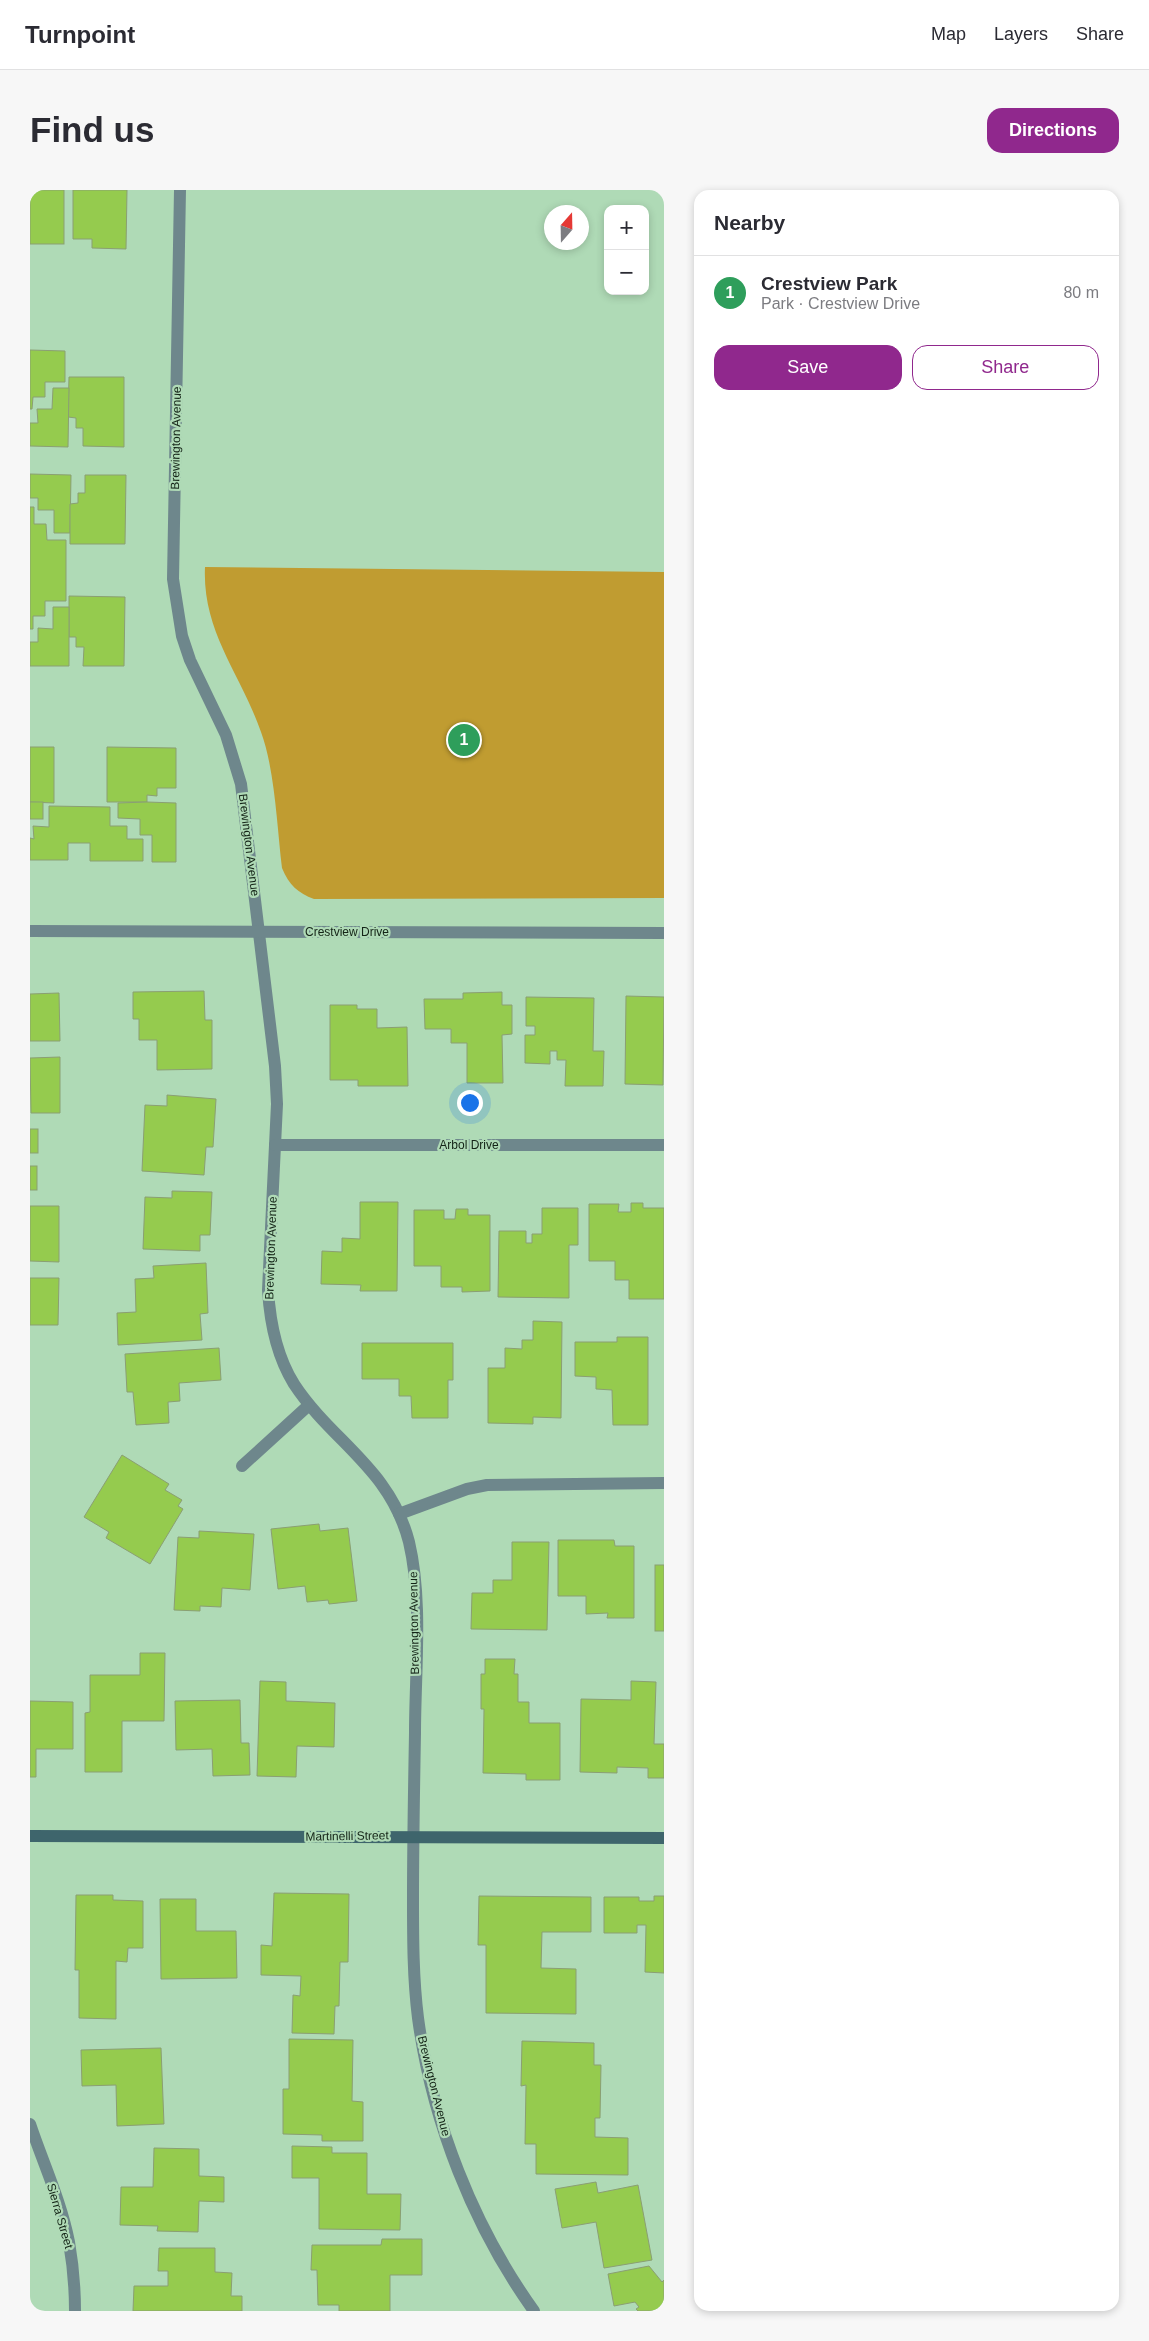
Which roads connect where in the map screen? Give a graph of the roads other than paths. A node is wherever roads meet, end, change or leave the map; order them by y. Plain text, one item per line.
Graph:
1 (180, 190) edge
2 (30, 931) edge
3 (260, 932) junction
4 (664, 933) edge
5 (275, 1145) junction
6 (664, 1145) edge
7 (309, 1405) junction
8 (242, 1466) dead end
9 (664, 1482) edge
10 (400, 1514) junction
11 (413, 1835) junction
12 (30, 1836) edge
13 (664, 1838) edge
14 (30, 2124) edge
15 (76, 2311) edge
16 (534, 2311) edge

1 - 3 street, Brewington Avenue
2 - 3 street, Crestview Drive
3 - 4 street, Crestview Drive
3 - 5 street, Brewington Avenue
5 - 6 street, Arbol Drive
5 - 7 street, Brewington Avenue
7 - 8 street
7 - 10 street, Brewington Avenue
9 - 10 street
10 - 11 street, Brewington Avenue
11 - 12 street, Martinelli Street
11 - 13 street, Martinelli Street
11 - 16 street, Brewington Avenue
14 - 15 street, Sierra Street

